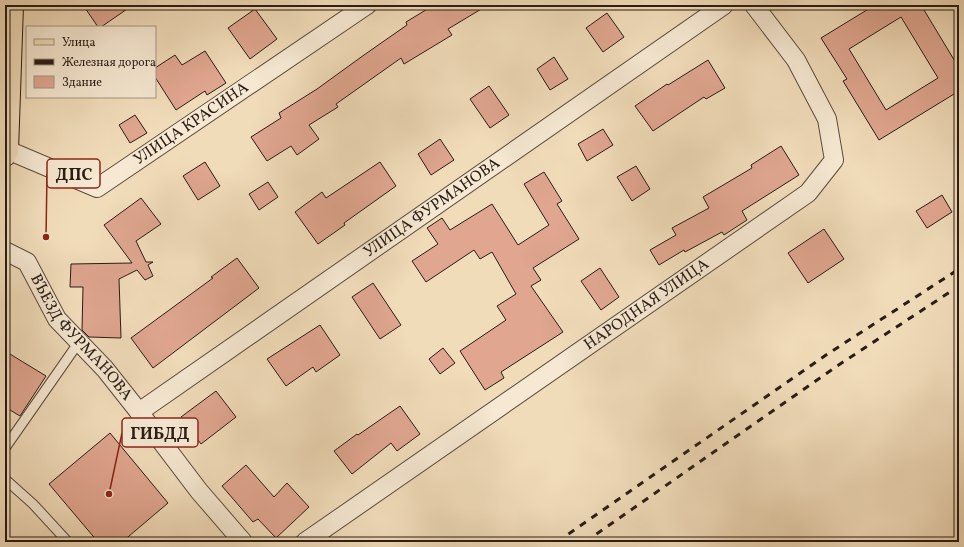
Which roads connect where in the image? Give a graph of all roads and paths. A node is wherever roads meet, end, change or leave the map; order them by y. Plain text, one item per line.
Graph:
1 (12, 5) edge
2 (367, 5) edge
3 (724, 5) edge
4 (754, 5) edge
5 (6, 152) edge
6 (5, 251) edge
7 (79, 342) junction
8 (140, 412) junction
9 (5, 448) edge
10 (5, 479) edge
11 (68, 542) edge
12 (243, 542) edge
13 (305, 542) edge

1 - 5 main road
2 - 5 street, УЛИЦА КРАСИНА
3 - 8 street, УЛИЦА ФУРМАНОВА
4 - 13 street, НАРОДНАЯ УЛИЦА
6 - 7 street, ВЪЕЗД ФУРМАНОВА
7 - 8 street, ВЪЕЗД ФУРМАНОВА
7 - 9 lane
8 - 12 street, ВЪЕЗД ФУРМАНОВА
10 - 11 lane

